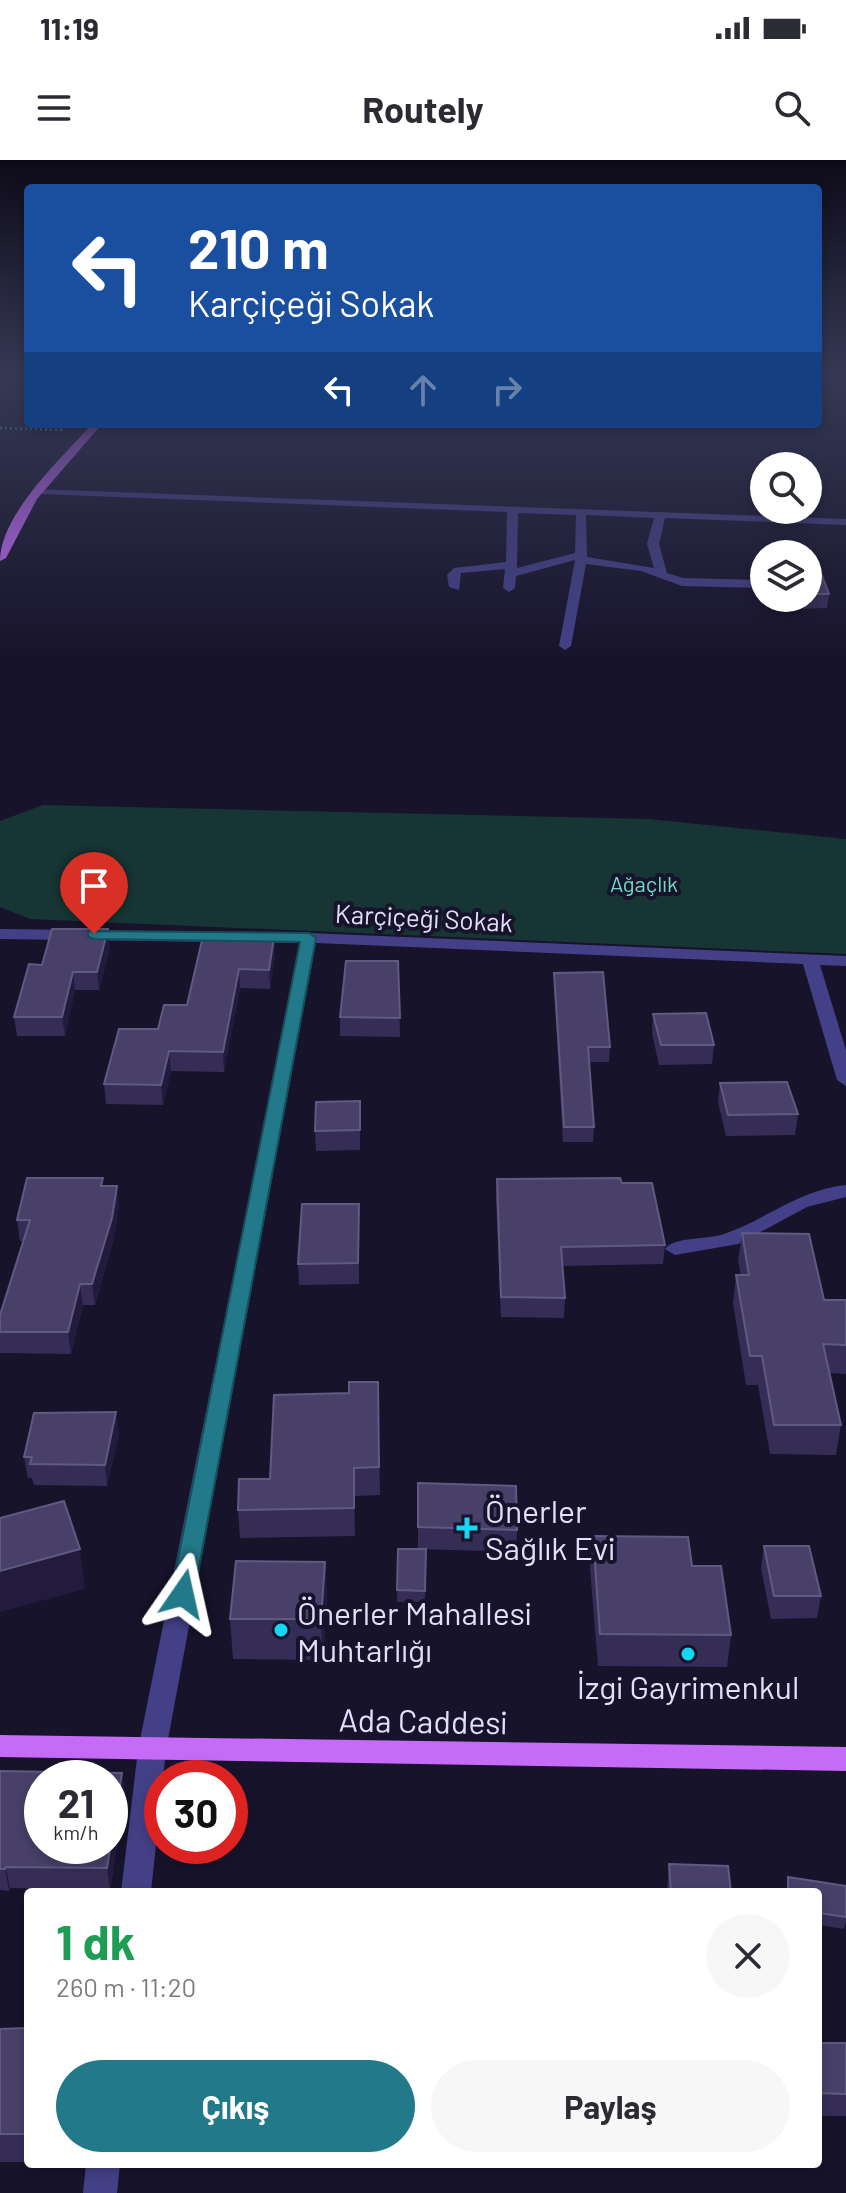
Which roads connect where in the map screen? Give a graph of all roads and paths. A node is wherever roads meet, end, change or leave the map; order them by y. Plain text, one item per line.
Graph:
1 (59, 468) edge
2 (38, 491) junction
3 (512, 511) junction
4 (581, 513) junction
5 (660, 516) junction
6 (846, 522) edge
7 (581, 557) junction
8 (0, 558) edge
9 (509, 569) junction
10 (661, 573) junction
11 (750, 584) edge
12 (455, 587) dead end
13 (509, 588) dead end
14 (565, 646) dead end
15 (0, 934) edge
16 (309, 938) junction
17 (810, 960) junction
18 (846, 961) edge
19 (846, 1080) edge
20 (846, 1191) edge
21 (675, 1249) dead end
22 (0, 1746) edge
23 (152, 1750) junction
24 (846, 1759) edge
25 (136, 1888) edge
26 (103, 2168) edge
27 (100, 2193) edge

1 - 2 main road
2 - 3 street
2 - 8 main road
3 - 4 street
3 - 9 street
4 - 5 street
4 - 7 street
5 - 6 street
5 - 10 street
7 - 9 street
7 - 10 street
7 - 14 street
9 - 12 street
9 - 13 street
10 - 11 street
15 - 16 street, Karçiçeği Sokak
16 - 17 street, Karçiçeği Sokak
16 - 23 street
17 - 18 street, Karçiçeği Sokak
17 - 19 street
20 - 21 street
22 - 23 main road, Ada Caddesi
23 - 24 main road, Ada Caddesi
23 - 25 street
26 - 27 street

